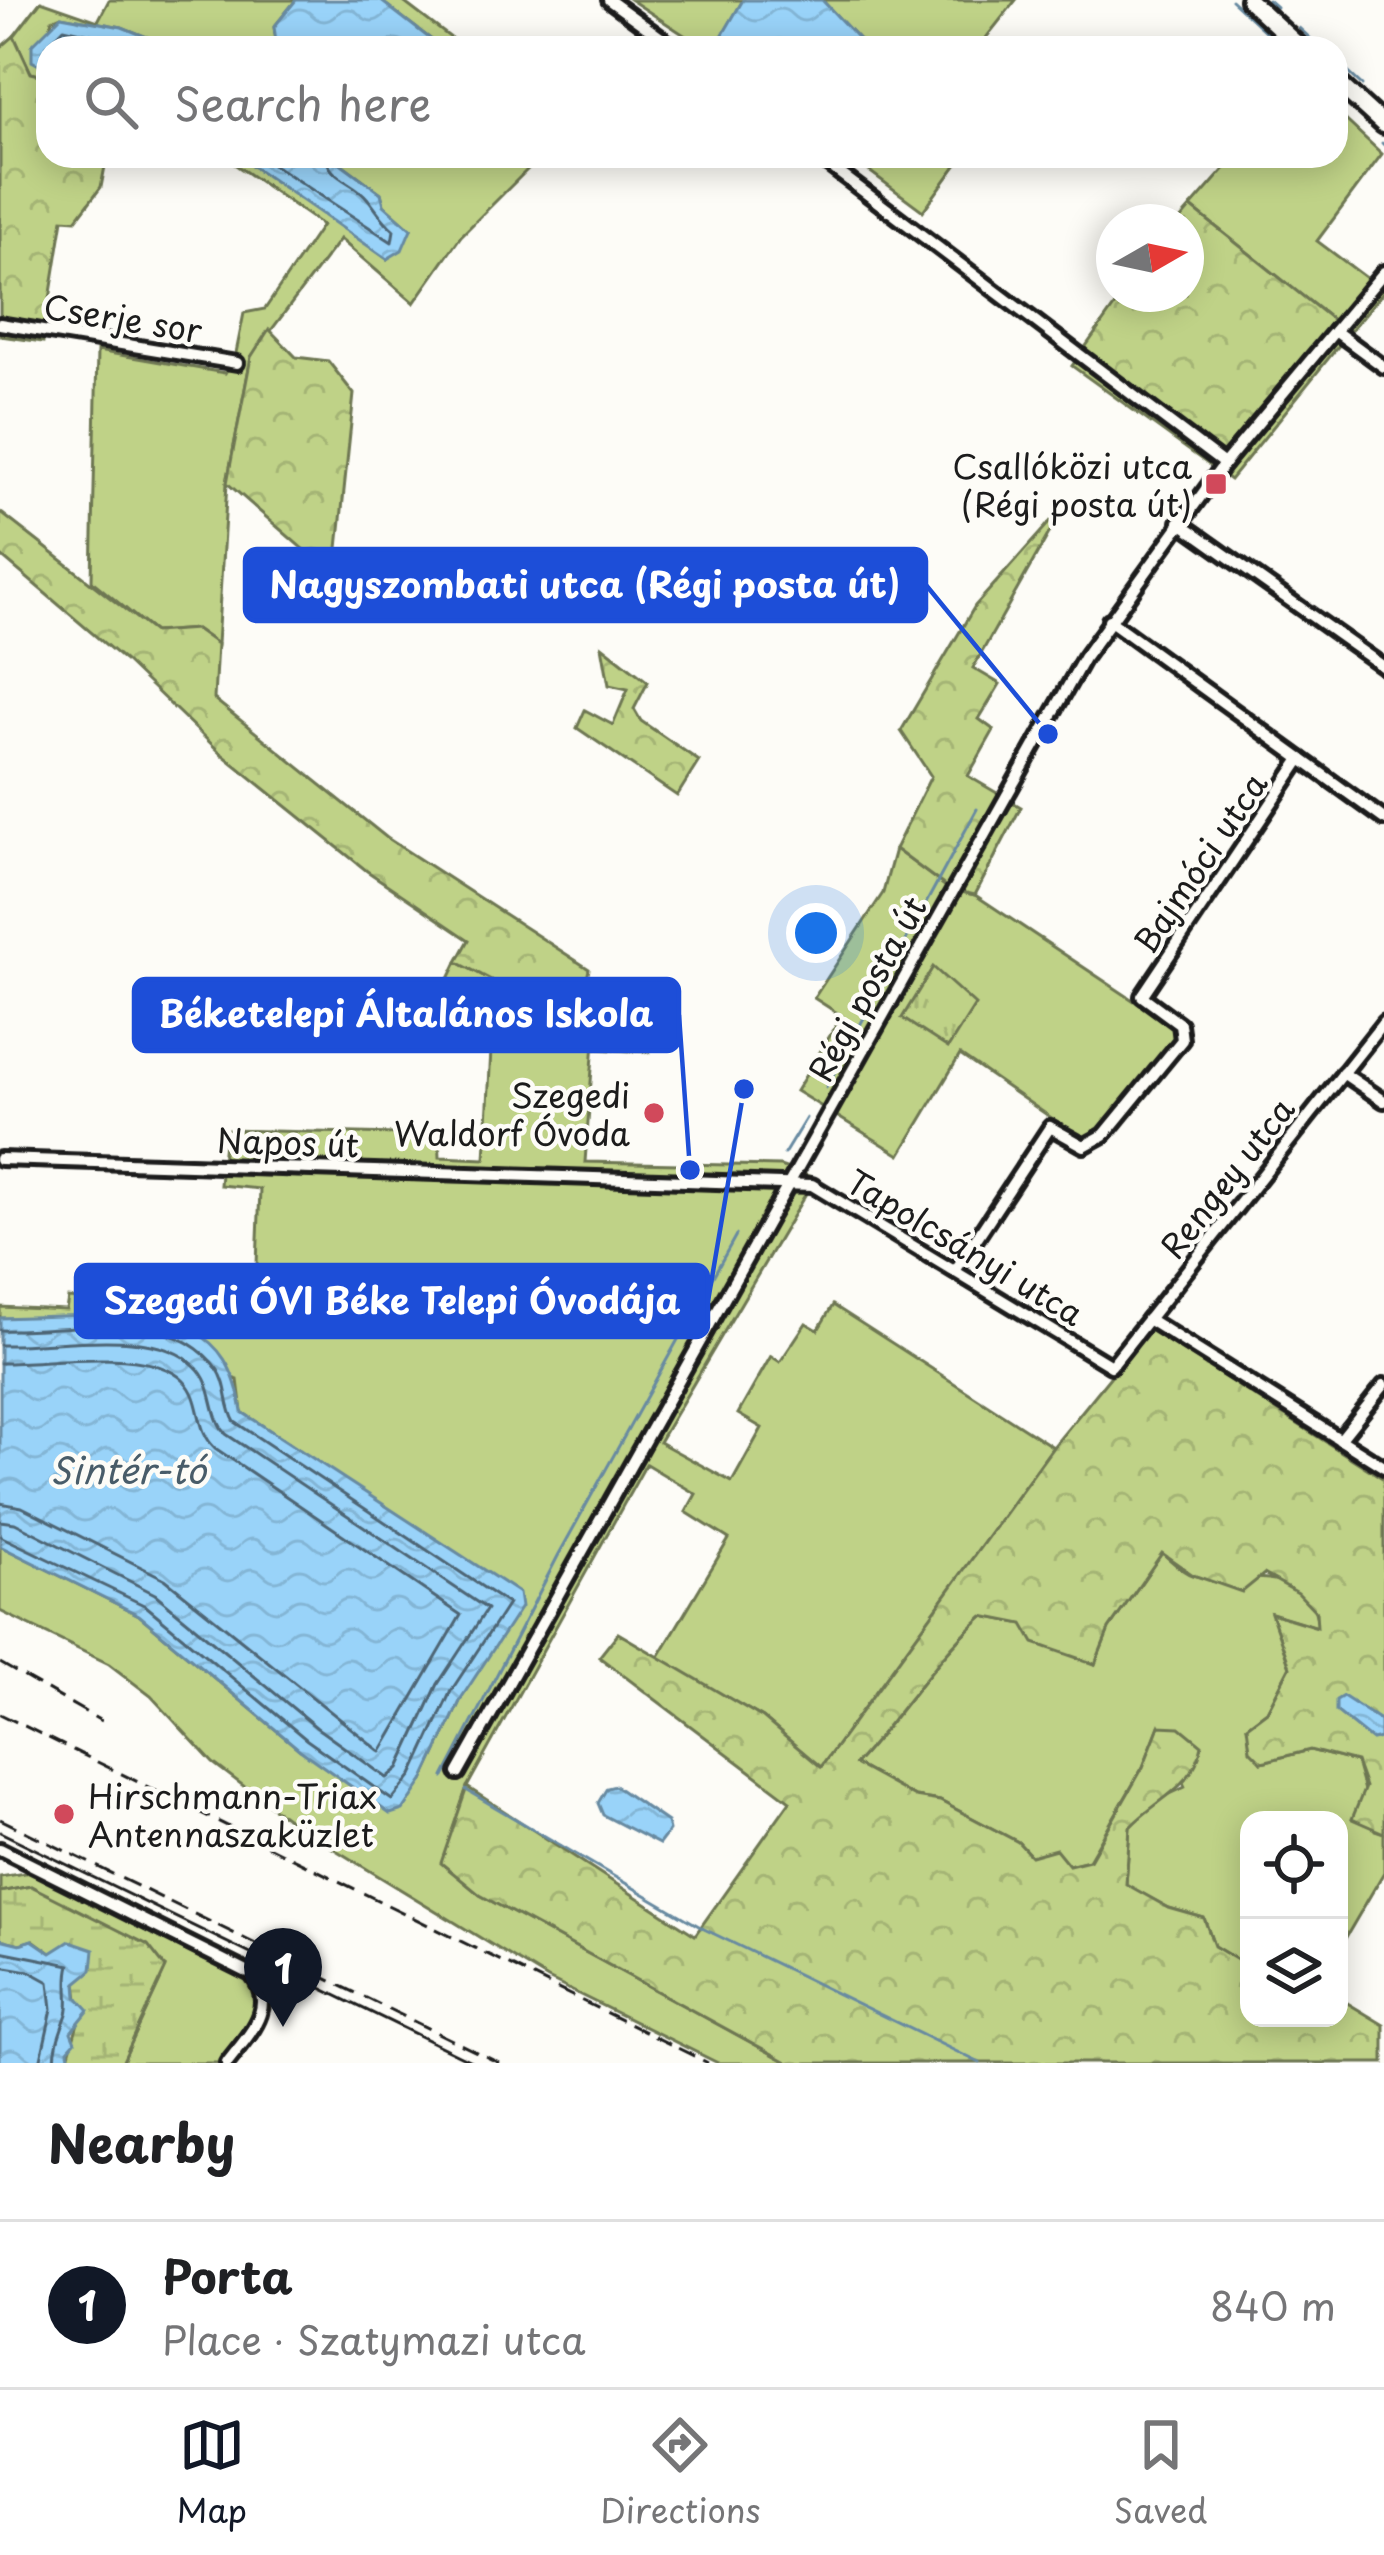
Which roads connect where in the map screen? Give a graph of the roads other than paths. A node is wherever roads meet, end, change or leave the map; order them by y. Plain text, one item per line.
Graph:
1 (609, 0) edge
2 (1249, 0) edge
3 (658, 36) edge
4 (1288, 36) edge
5 (1348, 92) edge
6 (1384, 125) edge
7 (833, 168) edge
8 (1384, 272) edge
9 (0, 324) edge
10 (1335, 332) junction
11 (237, 363) dead end
12 (1384, 367) edge
13 (1224, 464) junction
14 (1179, 522) junction
15 (1108, 620) junction
16 (1384, 667) edge
17 (1301, 759) junction
18 (1384, 819) edge
19 (1384, 1022) edge
20 (1343, 1073) junction
21 (1384, 1101) edge
22 (0, 1159) edge
23 (789, 1182) junction
24 (955, 1271) junction
25 (1148, 1318) junction
26 (1111, 1366) joint
27 (1384, 1384) edge
28 (1340, 1440) junction
29 (1384, 1467) edge
30 (458, 1773) dead end
31 (0, 1849) edge
32 (227, 2063) edge

1 - 3 street
2 - 4 street
5 - 6 street
7 - 13 street
8 - 10 street, Régi posta út
9 - 11 street, Cserje sor
10 - 12 street
10 - 13 street, Régi posta út
13 - 14 street, Régi posta út
14 - 15 street, Régi posta út
14 - 16 street
15 - 17 street
15 - 23 street, Régi posta út
17 - 18 street
17 - 24 street, Bajmóci utca
19 - 20 street, Rengey utca
20 - 21 street
20 - 25 street, Rengey utca
22 - 23 street, Napos út
23 - 24 street, Tapolcsányi utca
23 - 30 street, Régi posta út
24 - 26 street, Tapolcsányi utca
25 - 26 street, Rengey utca
25 - 28 street
27 - 28 street
28 - 29 street
31 - 32 street

